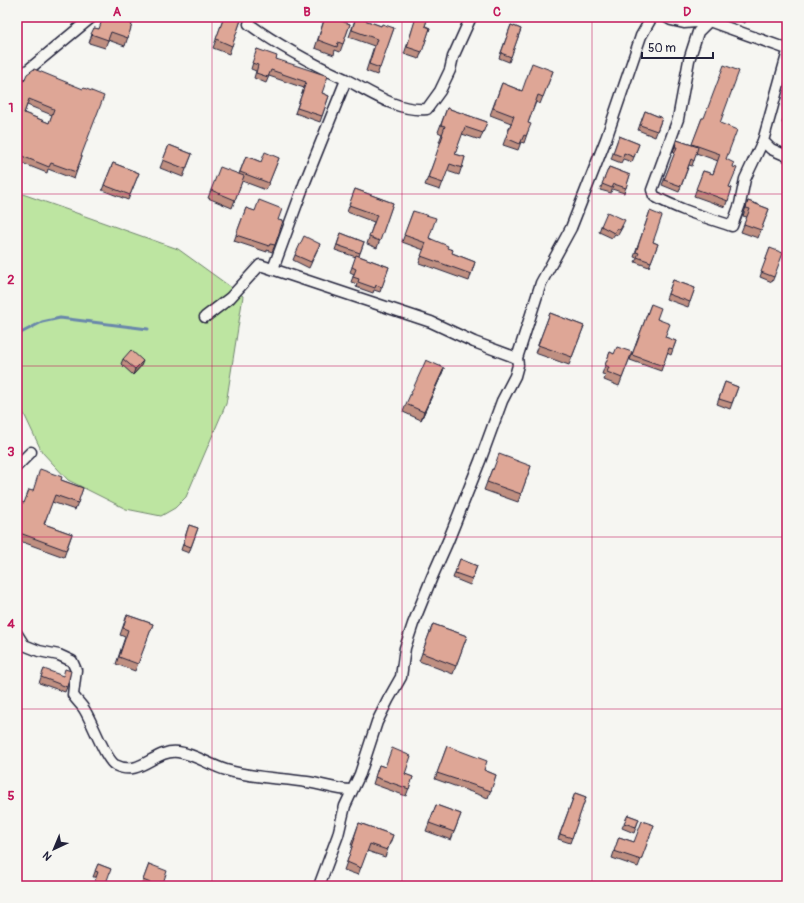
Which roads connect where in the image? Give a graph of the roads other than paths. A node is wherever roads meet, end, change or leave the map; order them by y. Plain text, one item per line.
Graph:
1 (92, 17) edge
2 (251, 17) edge
3 (471, 17) edge
4 (652, 17) edge
5 (666, 17) edge
6 (709, 19) edge
7 (787, 50) edge
8 (787, 55) edge
9 (17, 76) edge
10 (346, 80) junction
11 (762, 141) junction
12 (787, 156) edge
13 (273, 269) junction
14 (205, 317) dead end
15 (517, 358) junction
16 (31, 452) dead end
17 (17, 466) edge
18 (17, 634) edge
19 (352, 790) junction
20 (318, 886) edge

1 - 9 street
2 - 10 street
3 - 10 street
4 - 15 street
5 - 6 street
6 - 7 street
6 - 11 street
8 - 11 street
10 - 13 street
11 - 12 street
13 - 14 street
13 - 15 street
15 - 19 street
16 - 17 street
18 - 19 street
19 - 20 street

